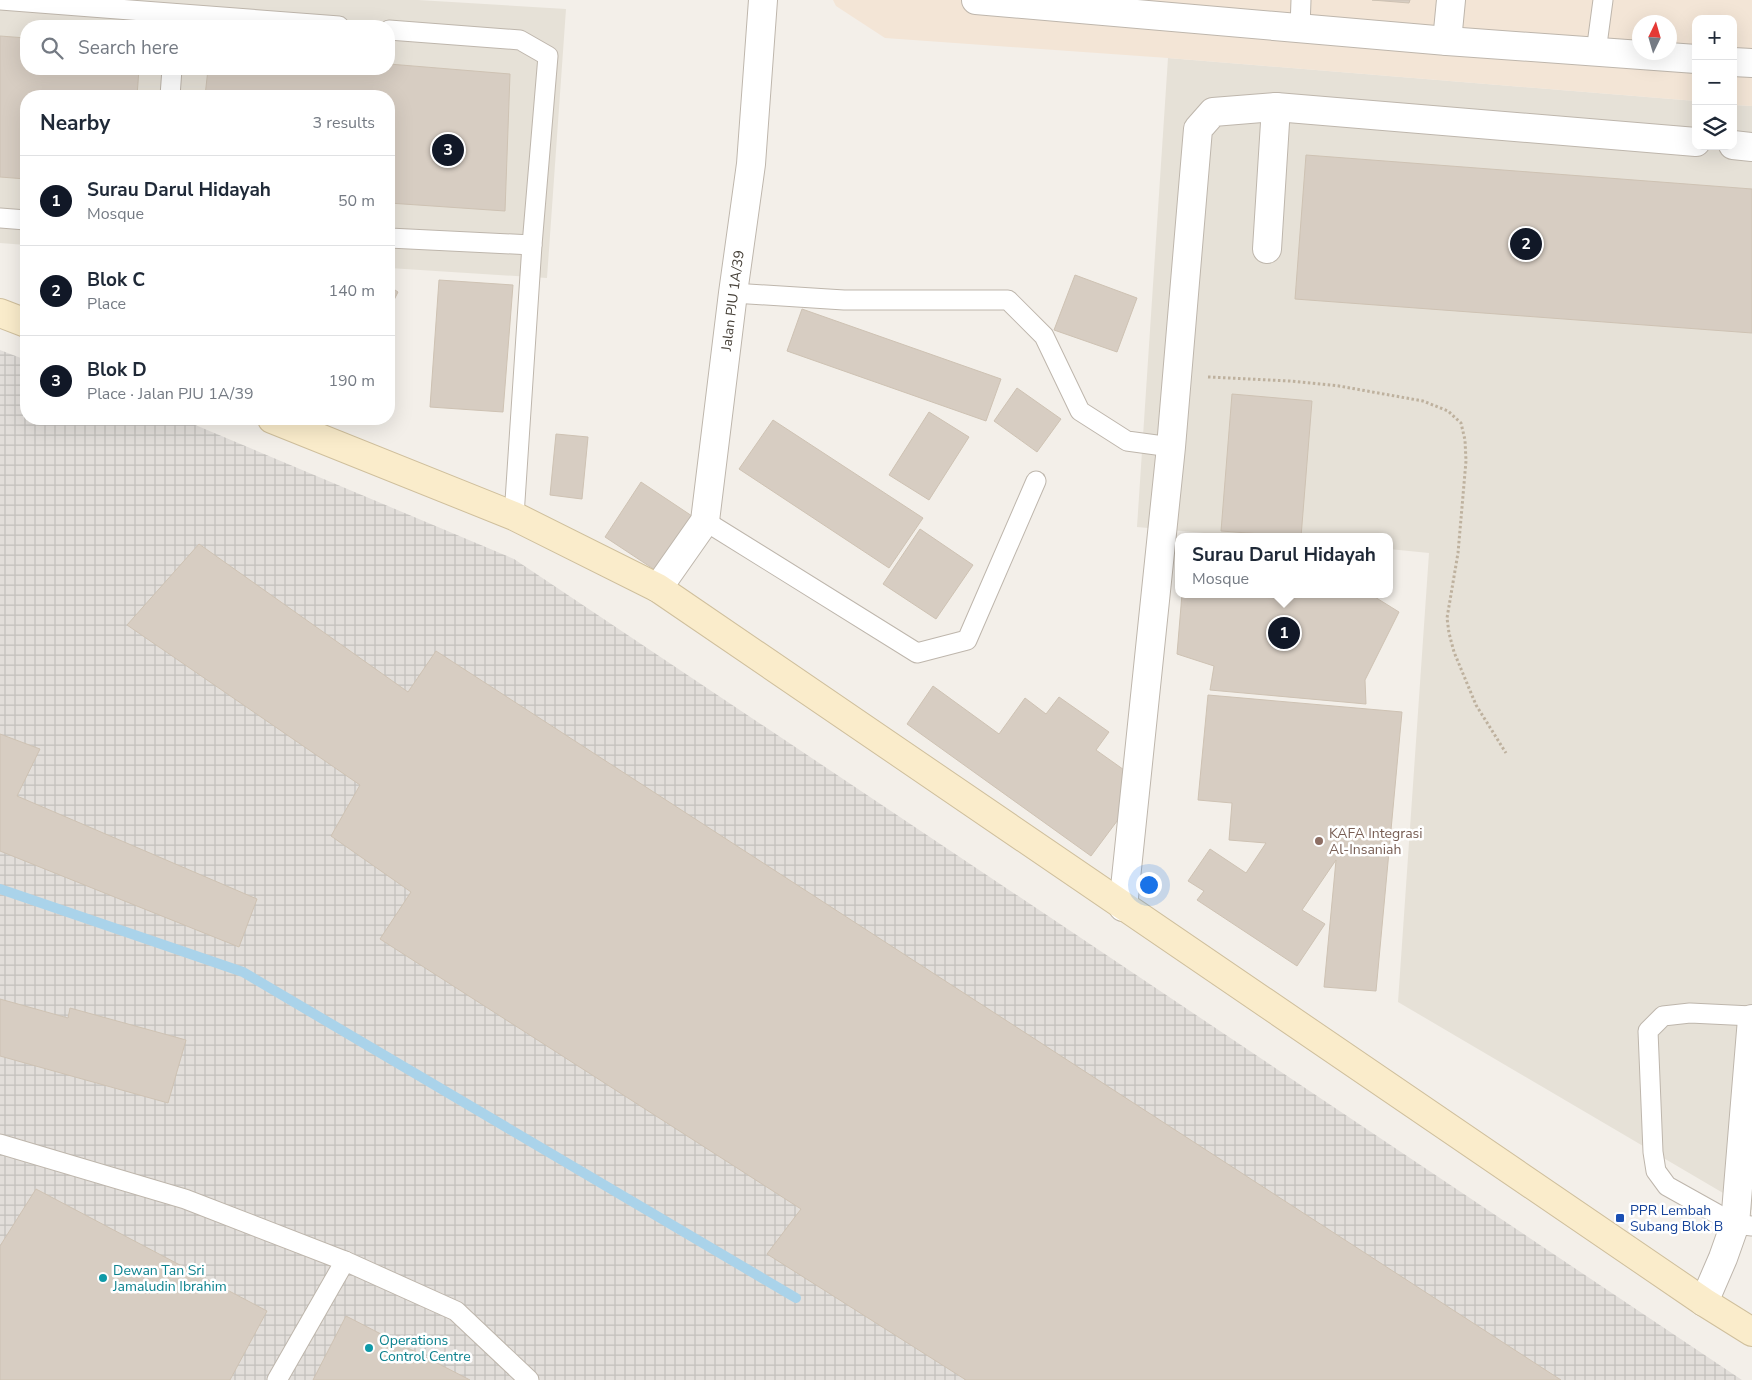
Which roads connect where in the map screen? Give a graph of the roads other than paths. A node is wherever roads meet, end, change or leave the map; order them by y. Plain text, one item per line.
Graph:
1 (0, 0) edge
2 (763, 0) edge
3 (1301, 0) edge
4 (1451, 0) edge
5 (1603, 0) edge
6 (991, 1) edge
7 (176, 20) edge
8 (1300, 28) junction
9 (395, 30) edge
10 (1447, 41) junction
11 (1596, 52) junction
12 (1692, 59) edge
13 (1737, 62) edge
14 (1752, 63) edge
15 (172, 75) edge
16 (170, 90) edge
17 (1276, 107) junction
18 (1692, 142) edge
19 (1737, 146) edge
20 (1752, 147) edge
21 (0, 218) edge
22 (20, 220) edge
23 (395, 238) edge
24 (532, 245) junction
25 (1267, 250) dead end
26 (732, 293) junction
27 (0, 314) edge
28 (20, 321) edge
29 (287, 425) edge
30 (1171, 448) junction
31 (1036, 481) dead end
32 (514, 516) junction
33 (705, 521) junction
34 (658, 588) junction
35 (1123, 906) junction
36 (1752, 1018) edge
37 (0, 1144) edge
38 (1743, 1225) edge
39 (345, 1261) junction
40 (1704, 1302) junction
41 (1752, 1332) edge
42 (277, 1380) edge
43 (529, 1380) edge

1 - 7 lane
2 - 26 street, Jalan PJU 1A/39
3 - 8 lane
4 - 10 street
5 - 11 lane
6 - 8 street
8 - 10 street
9 - 24 lane
10 - 11 street
11 - 12 street
13 - 14 street
15 - 16 lane
17 - 18 street
17 - 25 street
17 - 30 street
19 - 20 street
21 - 22 lane
23 - 24 lane
24 - 32 lane
26 - 30 lane
26 - 33 street, Jalan PJU 1A/39
27 - 28 street
29 - 32 street
30 - 35 street
31 - 33 lane
32 - 34 street
33 - 34 street, Jalan PJU 1A/39
34 - 35 street
35 - 40 street
36 - 38 street
36 - 38 lane
37 - 39 lane
38 - 40 street
39 - 42 lane
39 - 43 lane
40 - 41 street

